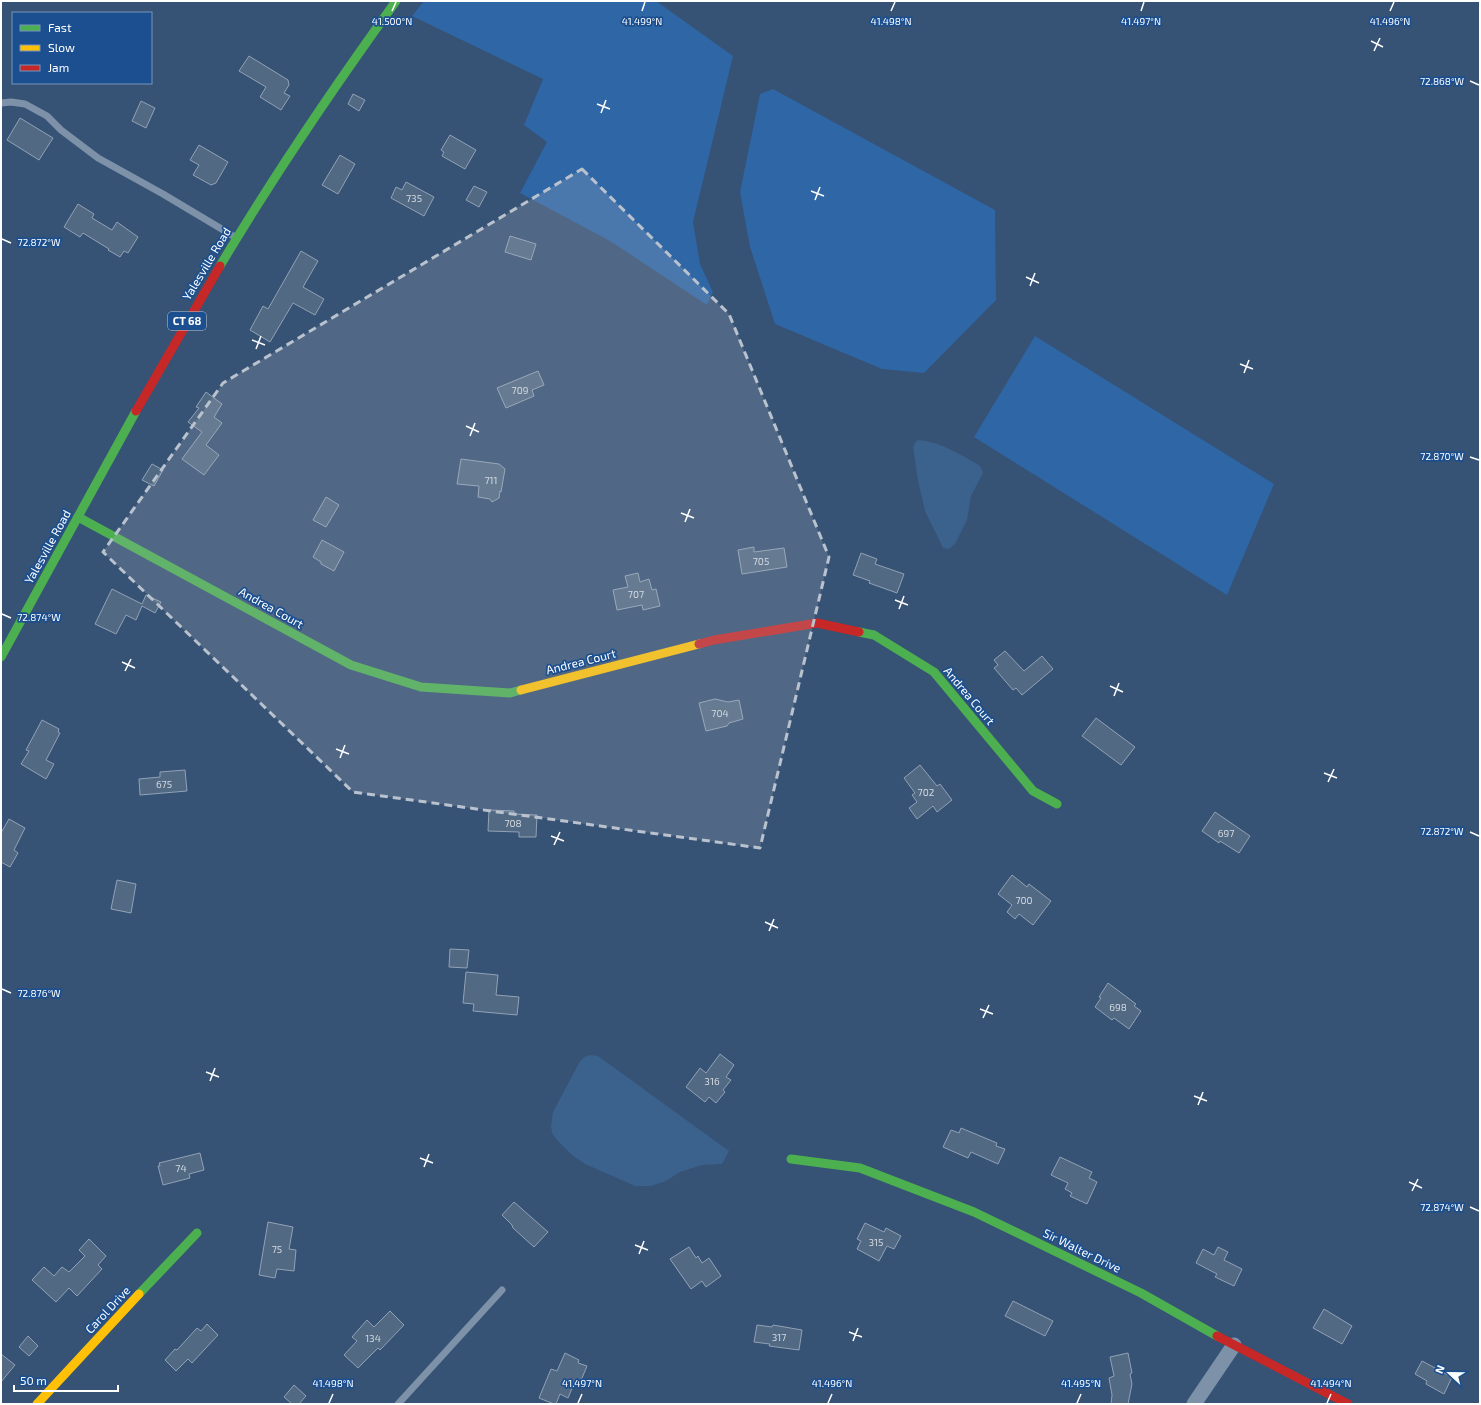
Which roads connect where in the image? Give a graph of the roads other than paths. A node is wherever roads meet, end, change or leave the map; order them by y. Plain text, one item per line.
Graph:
1 (396, 1) edge
2 (1, 103) edge
3 (237, 238) junction
4 (78, 517) junction
5 (1, 655) edge
6 (1057, 804) dead end
7 (791, 1159) dead end
8 (197, 1233) dead end
9 (502, 1290) dead end
10 (1234, 1345) junction
11 (37, 1404) edge
12 (398, 1404) edge
13 (1194, 1404) edge
14 (1348, 1404) edge

1 - 3 street, Yalesville Road / CT 68
2 - 3 lane
3 - 4 street, Yalesville Road / CT 68
4 - 5 street, Yalesville Road / CT 68
4 - 6 street, Andrea Court
7 - 10 street, Sir Walter Drive
8 - 11 street, Carol Drive
9 - 12 lane
10 - 13 street
10 - 14 street, Sir Walter Drive

